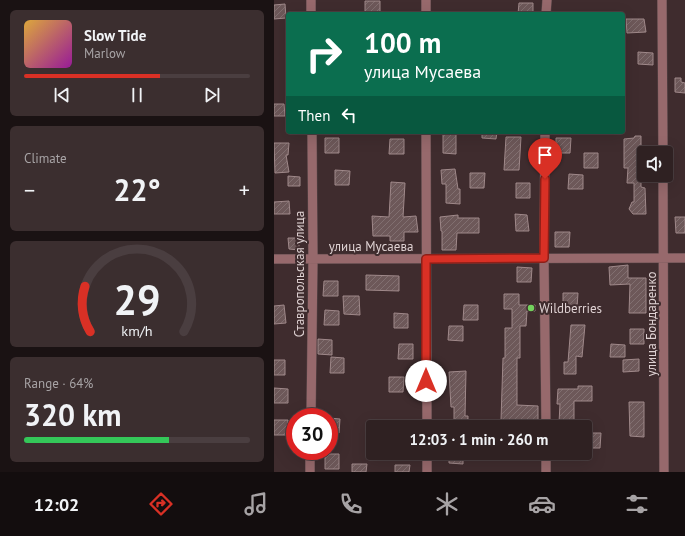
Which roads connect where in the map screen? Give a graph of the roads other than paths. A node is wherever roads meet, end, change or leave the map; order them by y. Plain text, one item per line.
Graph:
1 (311, 0) edge
2 (426, 0) edge
3 (546, 0) edge
4 (662, 0) edge
5 (311, 12) edge
6 (426, 12) edge
7 (546, 12) edge
8 (312, 134) edge
9 (426, 134) edge
10 (545, 134) edge
11 (663, 146) edge
12 (663, 182) edge
13 (544, 258) junction
14 (663, 258) junction
15 (685, 258) edge
16 (274, 259) edge
17 (313, 259) junction
18 (426, 259) junction
19 (311, 408) edge
20 (427, 420) edge
21 (546, 420) edge
22 (310, 460) edge
23 (427, 460) edge
24 (546, 460) edge
25 (310, 472) edge
26 (427, 472) edge
27 (546, 472) edge
28 (664, 472) edge

1 - 5 street
2 - 6 street
3 - 7 street
4 - 11 street
8 - 17 street, Ставропольская улица
9 - 18 street
10 - 13 street
12 - 14 street, улица Бондаренко
13 - 14 street, улица Мусаева
13 - 18 street, улица Мусаева
13 - 21 street
14 - 15 street, улица Мусаева
14 - 28 street, улица Бондаренко
16 - 17 street, улица Мусаева
17 - 18 street, улица Мусаева
17 - 19 street, Ставропольская улица
18 - 20 street
22 - 25 street
23 - 26 street
24 - 27 street

